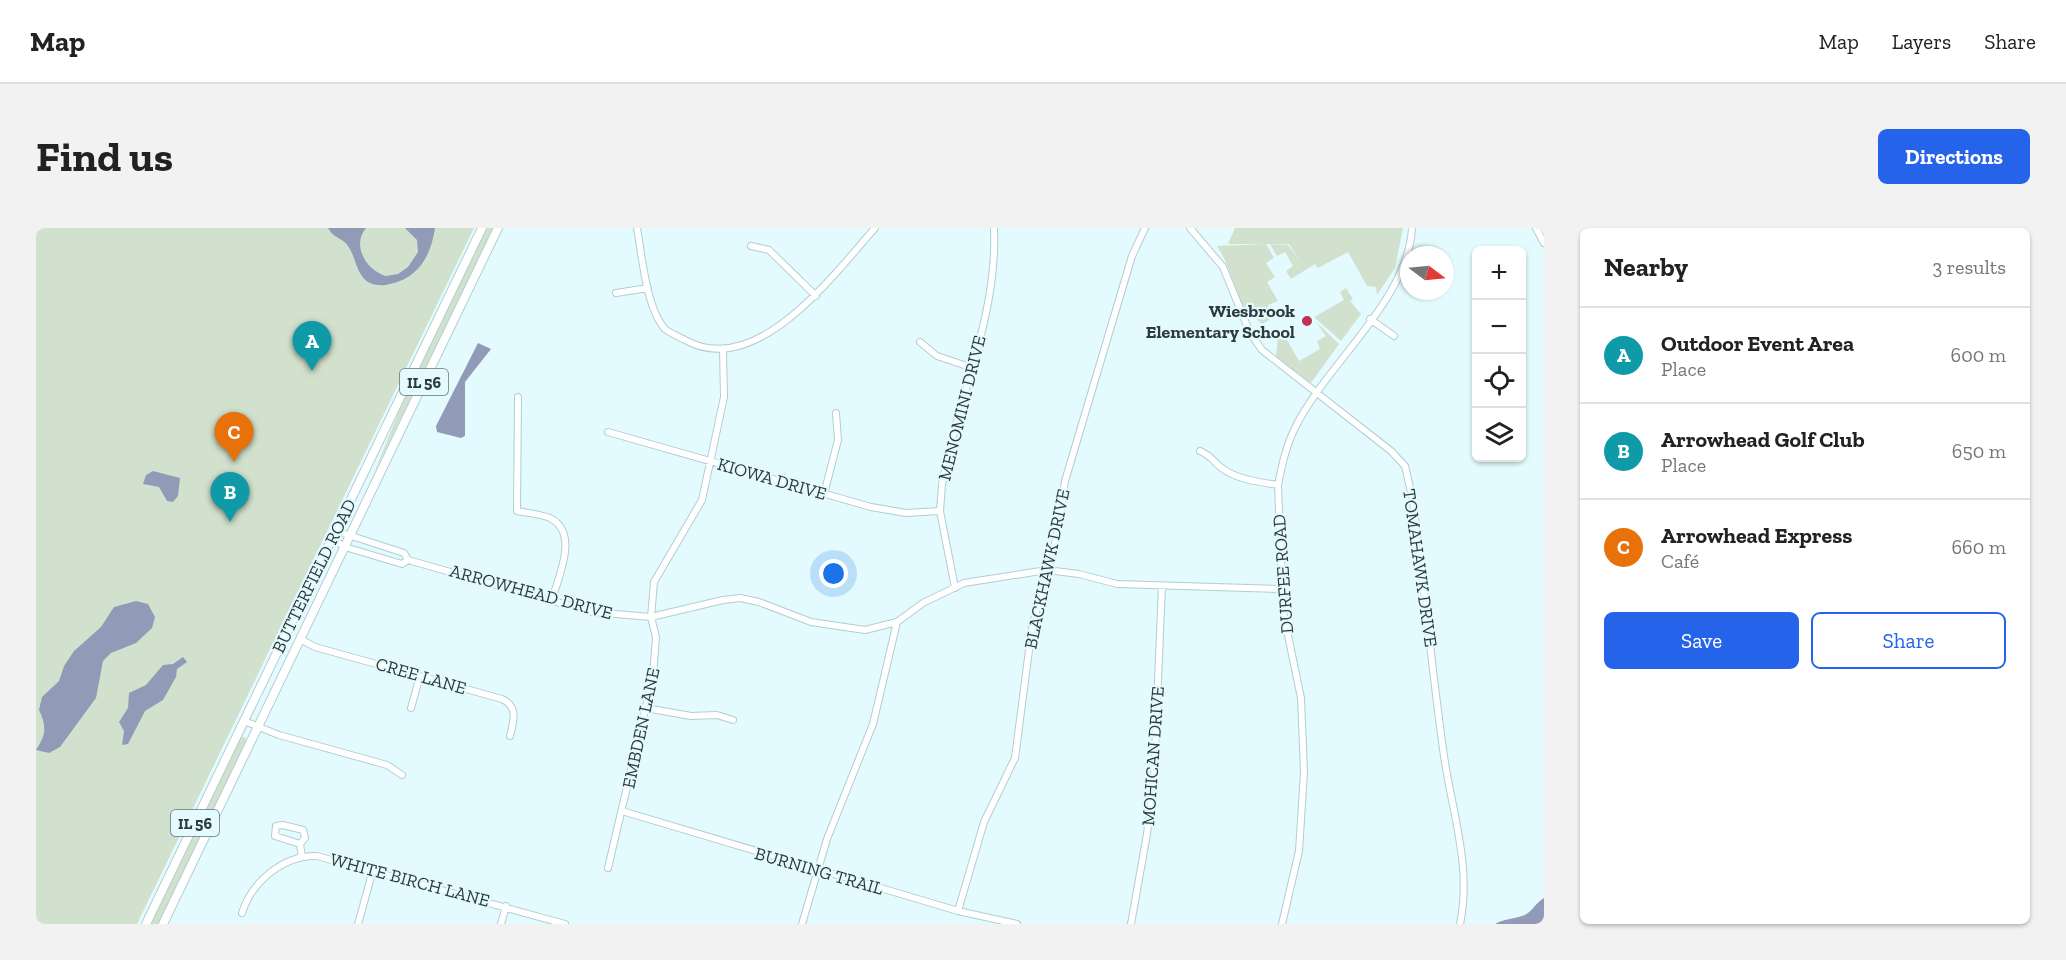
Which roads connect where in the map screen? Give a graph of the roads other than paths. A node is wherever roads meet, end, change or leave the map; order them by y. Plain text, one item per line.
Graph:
1 (482, 228) edge
2 (498, 228) edge
3 (636, 228) edge
4 (875, 228) edge
5 (994, 228) edge
6 (1145, 228) edge
7 (1190, 228) edge
8 (1412, 228) edge
9 (1536, 228) edge
10 (1544, 243) edge
11 (751, 246) dead end
12 (648, 288) junction
13 (615, 293) dead end
14 (816, 296) junction
15 (1370, 319) junction
16 (1394, 336) dead end
17 (920, 342) dead end
18 (723, 350) junction
19 (973, 368) junction
20 (1317, 394) junction
21 (518, 397) dead end
22 (836, 414) dead end
23 (608, 432) dead end
24 (1200, 451) dead end
25 (711, 462) junction
26 (1278, 485) junction
27 (824, 494) junction
28 (940, 511) junction
29 (334, 535) junction
30 (350, 536) junction
31 (345, 547) junction
32 (408, 560) junction
33 (1047, 570) junction
34 (1162, 586) junction
35 (955, 588) junction
36 (1282, 589) junction
37 (552, 600) junction
38 (651, 617) junction
39 (897, 622) junction
40 (300, 639) junction
41 (420, 676) junction
42 (411, 708) dead end
43 (646, 708) junction
44 (733, 720) dead end
45 (244, 721) junction
46 (257, 728) junction
47 (510, 736) dead end
48 (402, 775) dead end
49 (622, 812) junction
50 (300, 844) junction
51 (302, 857) junction
52 (608, 868) dead end
53 (373, 870) junction
54 (817, 870) junction
55 (506, 906) junction
56 (958, 911) junction
57 (242, 913) dead end
58 (146, 924) edge
59 (163, 924) edge
60 (358, 924) edge
61 (501, 924) edge
62 (565, 924) edge
63 (802, 924) edge
64 (1017, 924) edge
65 (1131, 924) edge
66 (1282, 924) edge
67 (1460, 924) edge

1 - 29 main road, BUTTERFIELD ROAD / IL 56
2 - 30 main road, BUTTERFIELD ROAD / IL 56
3 - 12 street
4 - 14 street
5 - 19 street, MENOMINI DRIVE
6 - 33 street, BLACKHAWK DRIVE
7 - 20 street, TOMAHAWK DRIVE
8 - 15 street, DURFEE ROAD
9 - 10 street
11 - 14 street
12 - 13 street
12 - 18 street
14 - 18 street
15 - 16 street
15 - 20 street, DURFEE ROAD
17 - 19 street
18 - 25 street, EMBDEN LANE
19 - 28 street, MENOMINI DRIVE
20 - 26 street, DURFEE ROAD
20 - 67 street, TOMAHAWK DRIVE
21 - 37 street
22 - 27 street
23 - 25 street, KIOWA DRIVE
24 - 26 street
25 - 27 street, KIOWA DRIVE
25 - 38 street, EMBDEN LANE
26 - 36 street, DURFEE ROAD
27 - 28 street, KIOWA DRIVE
28 - 35 street, MENOMINI DRIVE
29 - 30 street, ARROWHEAD DRIVE
29 - 31 street, ARROWHEAD DRIVE
29 - 45 main road, BUTTERFIELD ROAD / IL 56
30 - 31 main road, BUTTERFIELD ROAD / IL 56
30 - 32 street, ARROWHEAD DRIVE
31 - 32 street, ARROWHEAD DRIVE
31 - 40 main road, BUTTERFIELD ROAD / IL 56
32 - 37 street, ARROWHEAD DRIVE
33 - 34 street, ARROWHEAD DRIVE
33 - 35 street, ARROWHEAD DRIVE
33 - 56 street, BLACKHAWK DRIVE
34 - 36 street, ARROWHEAD DRIVE
34 - 65 street, MOHICAN DRIVE
35 - 39 street, ARROWHEAD DRIVE
36 - 66 street, DURFEE ROAD
37 - 38 street, ARROWHEAD DRIVE
38 - 39 street, ARROWHEAD DRIVE
38 - 43 street, EMBDEN LANE
39 - 54 street
40 - 41 street, CREE LANE
40 - 46 main road, BUTTERFIELD ROAD / IL 56
41 - 42 street
41 - 47 street, CREE LANE
43 - 44 street
43 - 49 street, EMBDEN LANE
45 - 46 street
45 - 58 main road, BUTTERFIELD ROAD / IL 56
46 - 48 street
46 - 59 main road, BUTTERFIELD ROAD / IL 56
49 - 52 street, EMBDEN LANE
49 - 54 street, BURNING TRAIL
50 - 50 street
50 - 51 street
51 - 53 street, WHITE BIRCH LANE
51 - 57 street, WHITE BIRCH LANE
53 - 55 street, WHITE BIRCH LANE
53 - 60 street
54 - 56 street, BURNING TRAIL
54 - 63 street
55 - 61 street
55 - 62 street, WHITE BIRCH LANE
56 - 64 street, BURNING TRAIL

